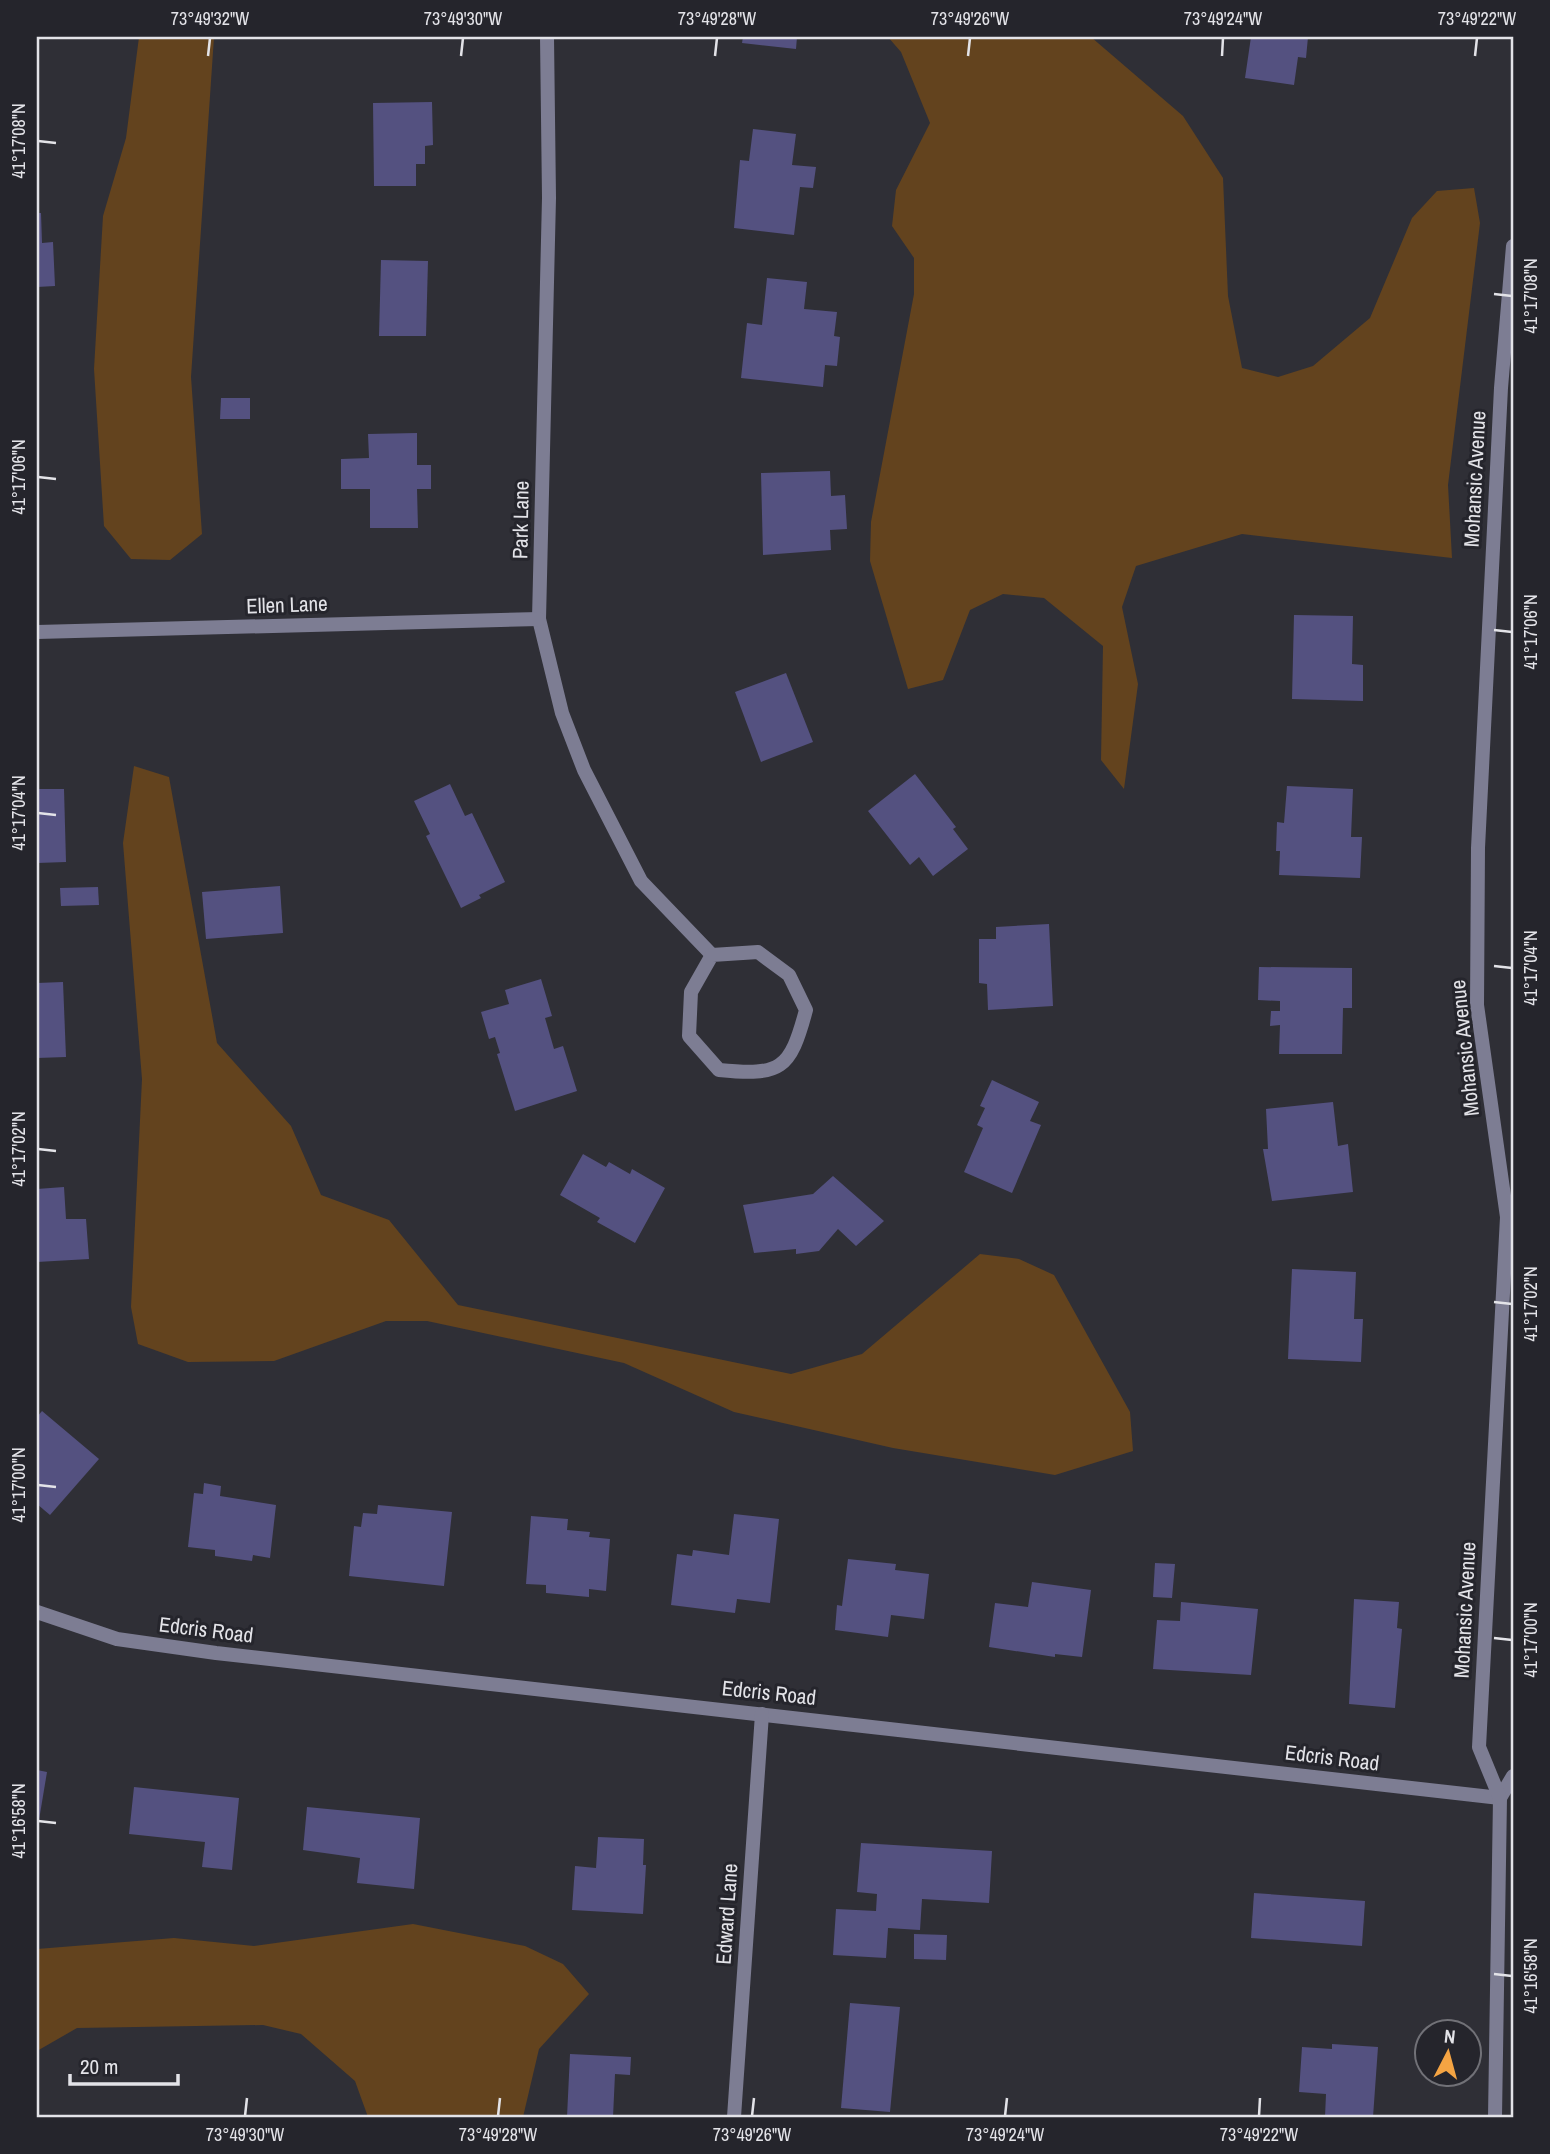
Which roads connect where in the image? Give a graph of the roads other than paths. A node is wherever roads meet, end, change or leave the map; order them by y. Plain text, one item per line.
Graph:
1 (547, 37) edge
2 (1513, 246) edge
3 (539, 619) junction
4 (37, 632) edge
5 (712, 955) junction
6 (37, 1612) edge
7 (762, 1714) junction
8 (1513, 1776) edge
9 (1500, 1798) junction
10 (734, 2117) edge
11 (1495, 2117) edge

1 - 3 street, Park Lane
2 - 9 street, Mohansic Avenue
3 - 4 street, Ellen Lane
3 - 5 street, Park Lane
5 - 5 street
6 - 7 street, Edcris Road
7 - 9 street, Edcris Road
7 - 10 street, Edward Lane
8 - 9 street, Mohansic Avenue
9 - 11 street, Mohansic Avenue

